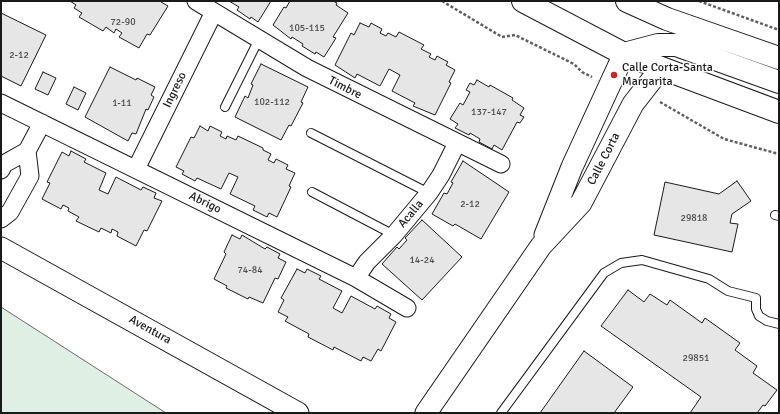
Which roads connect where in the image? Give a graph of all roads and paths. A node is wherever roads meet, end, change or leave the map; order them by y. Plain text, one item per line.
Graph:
1 (196, 1) edge
2 (523, 1) edge
3 (628, 1) edge
4 (699, 1) edge
5 (214, 12) junction
6 (779, 30) edge
7 (259, 39) junction
8 (624, 54) junction
9 (779, 58) edge
10 (661, 68) junction
11 (779, 82) edge
12 (1, 103) edge
13 (225, 107) dead end
14 (779, 112) edge
15 (42, 123) junction
16 (312, 134) dead end
17 (457, 143) junction
18 (27, 151) junction
19 (501, 164) dead end
20 (136, 169) junction
21 (1, 170) edge
22 (312, 192) dead end
23 (429, 193) junction
24 (1, 219) edge
25 (394, 235) junction
26 (541, 246) junction
27 (1, 248) edge
28 (356, 278) junction
29 (407, 308) dead end
30 (779, 324) edge
31 (298, 413) edge
32 (426, 413) edge
33 (501, 413) edge

1 - 5 street, Timbre
2 - 8 main road
3 - 9 main road
4 - 6 path
5 - 7 street, Timbre
5 - 20 street, Ingreso
7 - 13 lane
7 - 17 street, Timbre
8 - 10 main road
8 - 11 main road
8 - 26 street, Calle Corta
10 - 14 main road
10 - 26 street, Calle Corta
12 - 15 street, Abrigo
15 - 18 street
15 - 20 street, Abrigo
16 - 23 lane
17 - 19 street, Timbre
17 - 23 street, Acalla
18 - 21 street
18 - 24 street
20 - 28 street, Abrigo
22 - 25 lane
23 - 25 street, Acalla
25 - 28 street, Acalla
26 - 32 street, Calle Corta
27 - 31 street, Aventura
28 - 29 street, Abrigo
30 - 33 lane

